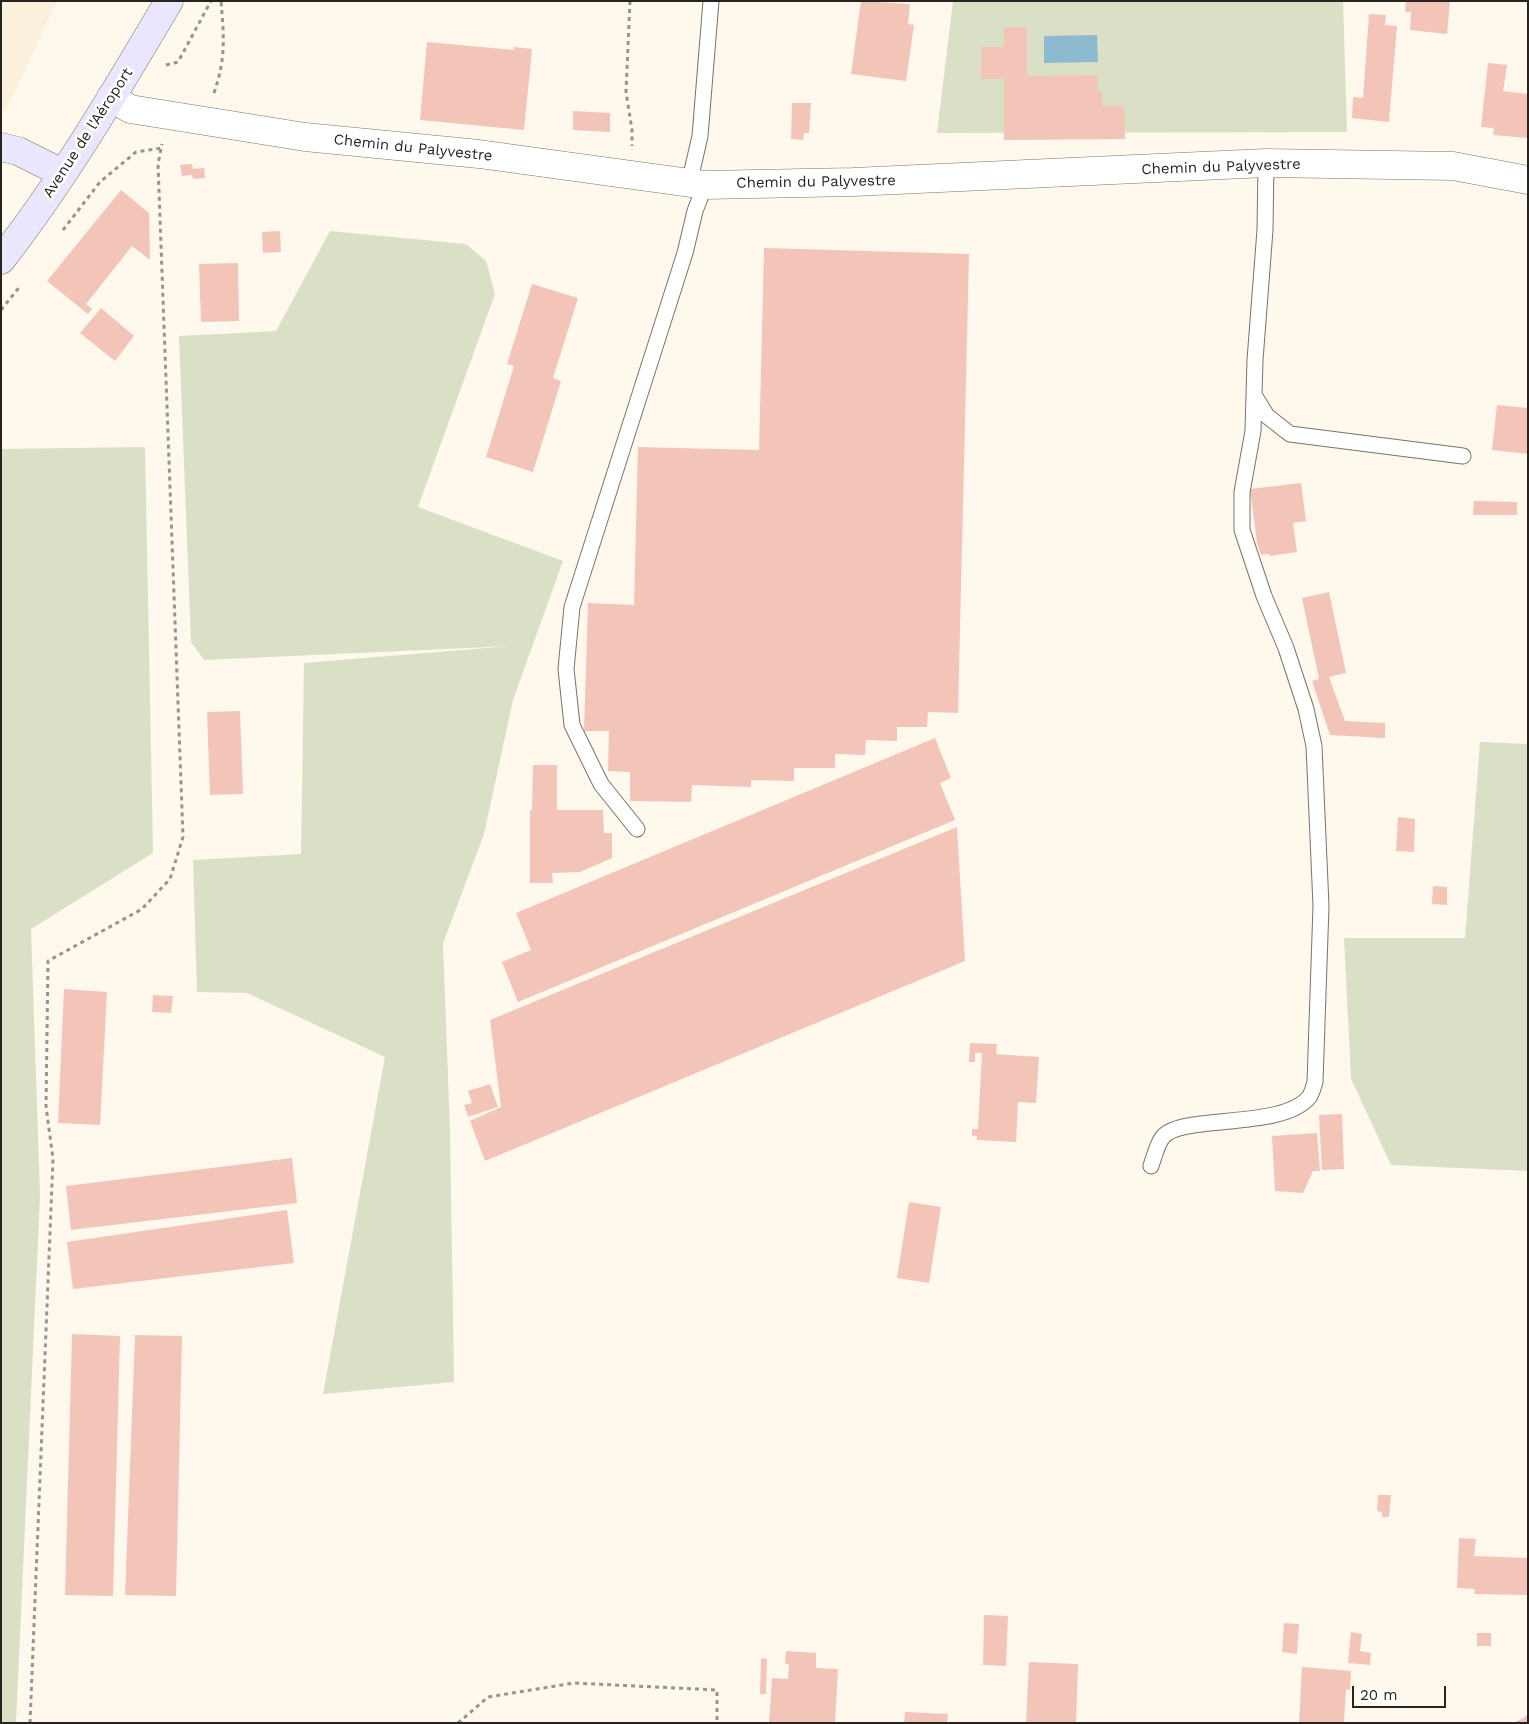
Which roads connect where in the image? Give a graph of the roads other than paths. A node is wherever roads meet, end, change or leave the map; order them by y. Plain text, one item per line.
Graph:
1 (169, 1) edge
2 (711, 1) edge
3 (112, 97) junction
4 (1, 147) edge
5 (1266, 163) junction
6 (62, 173) junction
7 (1528, 180) edge
8 (697, 184) junction
9 (1, 260) edge
10 (1254, 395) junction
11 (1464, 456) dead end
12 (637, 829) dead end
13 (1151, 1166) dead end

1 - 3 main road, Avenue de l'Aéroport
2 - 8 lane
3 - 6 main road, Avenue de l'Aéroport
3 - 8 street, Chemin du Palyvestre
4 - 6 main road
5 - 7 street, Chemin du Palyvestre
5 - 8 street, Chemin du Palyvestre
5 - 10 lane
6 - 9 main road, Avenue de l'Aéroport
8 - 12 lane
10 - 11 lane
10 - 13 lane

